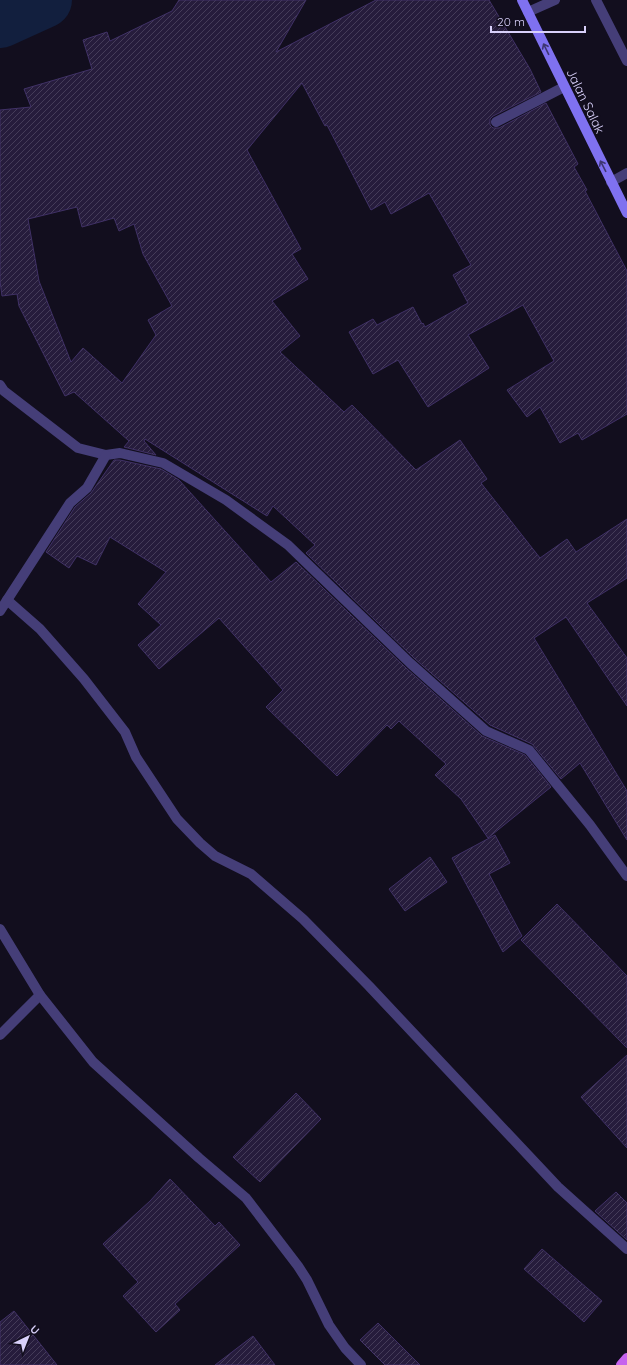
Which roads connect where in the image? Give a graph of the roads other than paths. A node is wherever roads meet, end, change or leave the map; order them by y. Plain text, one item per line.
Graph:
1 (522, 0) edge
2 (555, 0) edge
3 (596, 0) edge
4 (528, 12) junction
5 (627, 61) edge
6 (564, 87) junction
7 (496, 122) dead end
8 (627, 173) edge
9 (612, 182) junction
10 (627, 213) edge
11 (0, 385) edge
12 (106, 455) junction
13 (7, 600) junction
14 (0, 611) edge
15 (627, 876) edge
16 (0, 929) edge
17 (40, 995) junction
18 (0, 1035) edge
19 (627, 1249) edge
20 (627, 1358) edge
21 (362, 1365) edge
22 (621, 1365) edge

1 - 4 main road, Jalan Salak
2 - 4 street
3 - 5 street
6 -> 4 main road, Jalan Salak
6 - 7 street
9 -> 6 main road, Jalan Salak
8 - 9 street
9 - 10 main road, Jalan Salak
11 - 12 street
12 - 13 street
12 - 15 street
13 - 14 street
13 - 19 street
16 - 17 street
17 - 18 street
17 - 21 street
20 - 22 main road

